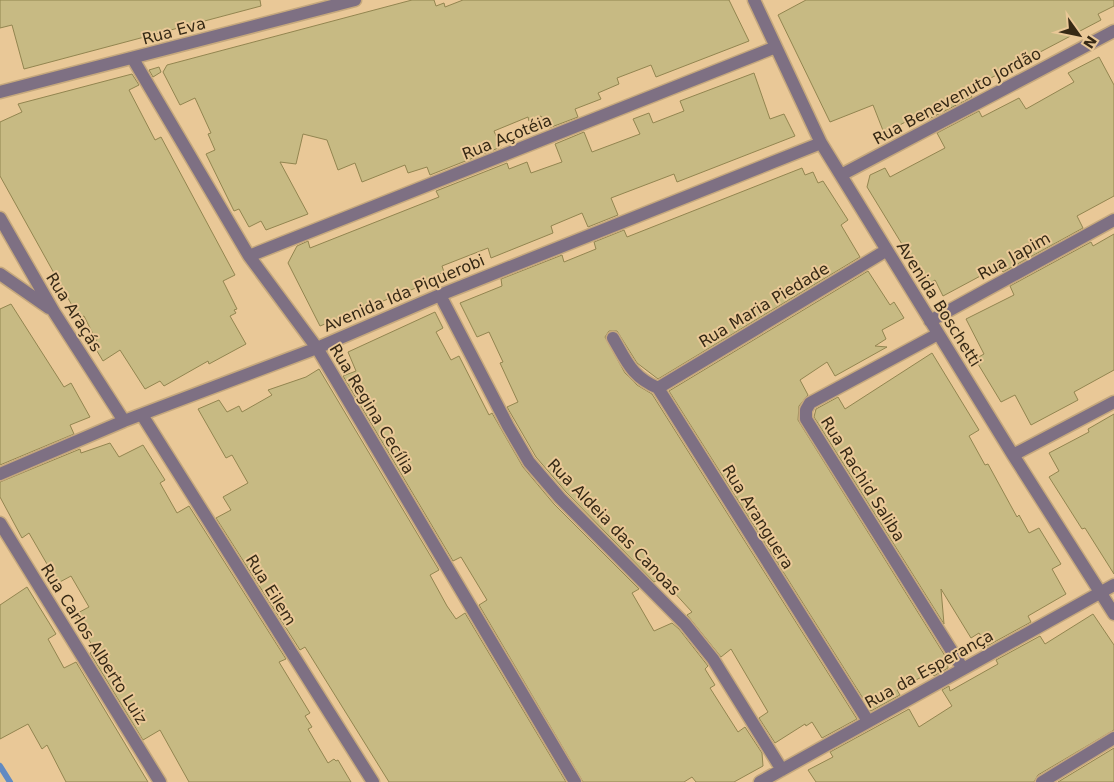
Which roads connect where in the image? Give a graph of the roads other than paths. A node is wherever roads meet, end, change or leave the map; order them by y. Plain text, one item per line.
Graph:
1 (355, 0) edge
2 (759, 2) edge
3 (1114, 31) edge
4 (776, 47) junction
5 (133, 58) junction
6 (0, 92) edge
7 (821, 143) junction
8 (841, 176) junction
9 (0, 218) edge
10 (1114, 220) edge
11 (887, 250) junction
12 (249, 256) junction
13 (0, 274) edge
14 (440, 295) junction
15 (54, 312) junction
16 (930, 321) junction
17 (938, 334) junction
18 (613, 338) dead end
19 (317, 348) junction
20 (658, 388) junction
21 (1114, 402) edge
22 (142, 414) junction
23 (124, 421) junction
24 (1013, 455) junction
25 (0, 474) edge
26 (0, 524) edge
27 (1114, 585) edge
28 (1100, 592) junction
29 (1114, 614) edge
30 (963, 669) junction
31 (868, 721) junction
32 (1114, 738) edge
33 (782, 770) junction
34 (160, 782) edge
35 (372, 782) edge
36 (575, 782) edge
37 (760, 782) edge
38 (1042, 782) edge

1 - 5 street, Rua Eva
2 - 4 street, Avenida Boschetti
3 - 8 street, Rua Benevenuto Jordão
4 - 7 street, Avenida Boschetti
4 - 12 street, Rua Açotéia
5 - 6 street, Rua Eva
5 - 12 street, Rua Regina Cecília
7 - 8 street, Avenida Boschetti
7 - 14 street, Avenida Ida Piquerobi
8 - 11 street, Avenida Boschetti
9 - 15 street, Rua Araçás
10 - 16 street, Rua Japim
11 - 16 street, Avenida Boschetti
11 - 20 street, Rua Maria Piedade
12 - 19 street, Rua Regina Cecília
13 - 15 street
14 - 19 street, Avenida Ida Piquerobi
14 - 33 street, Rua Aldeia das Canoas
15 - 23 street, Rua Araçás
16 - 17 street, Avenida Boschetti
17 - 24 street, Avenida Boschetti
17 - 30 street, Rua Rachid Saliba
18 - 20 street
19 - 22 street, Avenida Ida Piquerobi
19 - 36 street, Rua Regina Cecília
20 - 31 street, Rua Aranguera
21 - 24 street
22 - 23 street, Avenida Ida Piquerobi
22 - 35 street, Rua Eilem
23 - 25 street, Avenida Ida Piquerobi
24 - 28 street, Avenida Boschetti
26 - 34 street, Rua Carlos Alberto Luiz
27 - 28 street, Rua da Esperança
28 - 29 street, Avenida Boschetti
28 - 30 street, Rua da Esperança
30 - 31 street, Rua da Esperança
31 - 33 street, Rua da Esperança
32 - 38 street
33 - 37 street, Rua da Esperança

